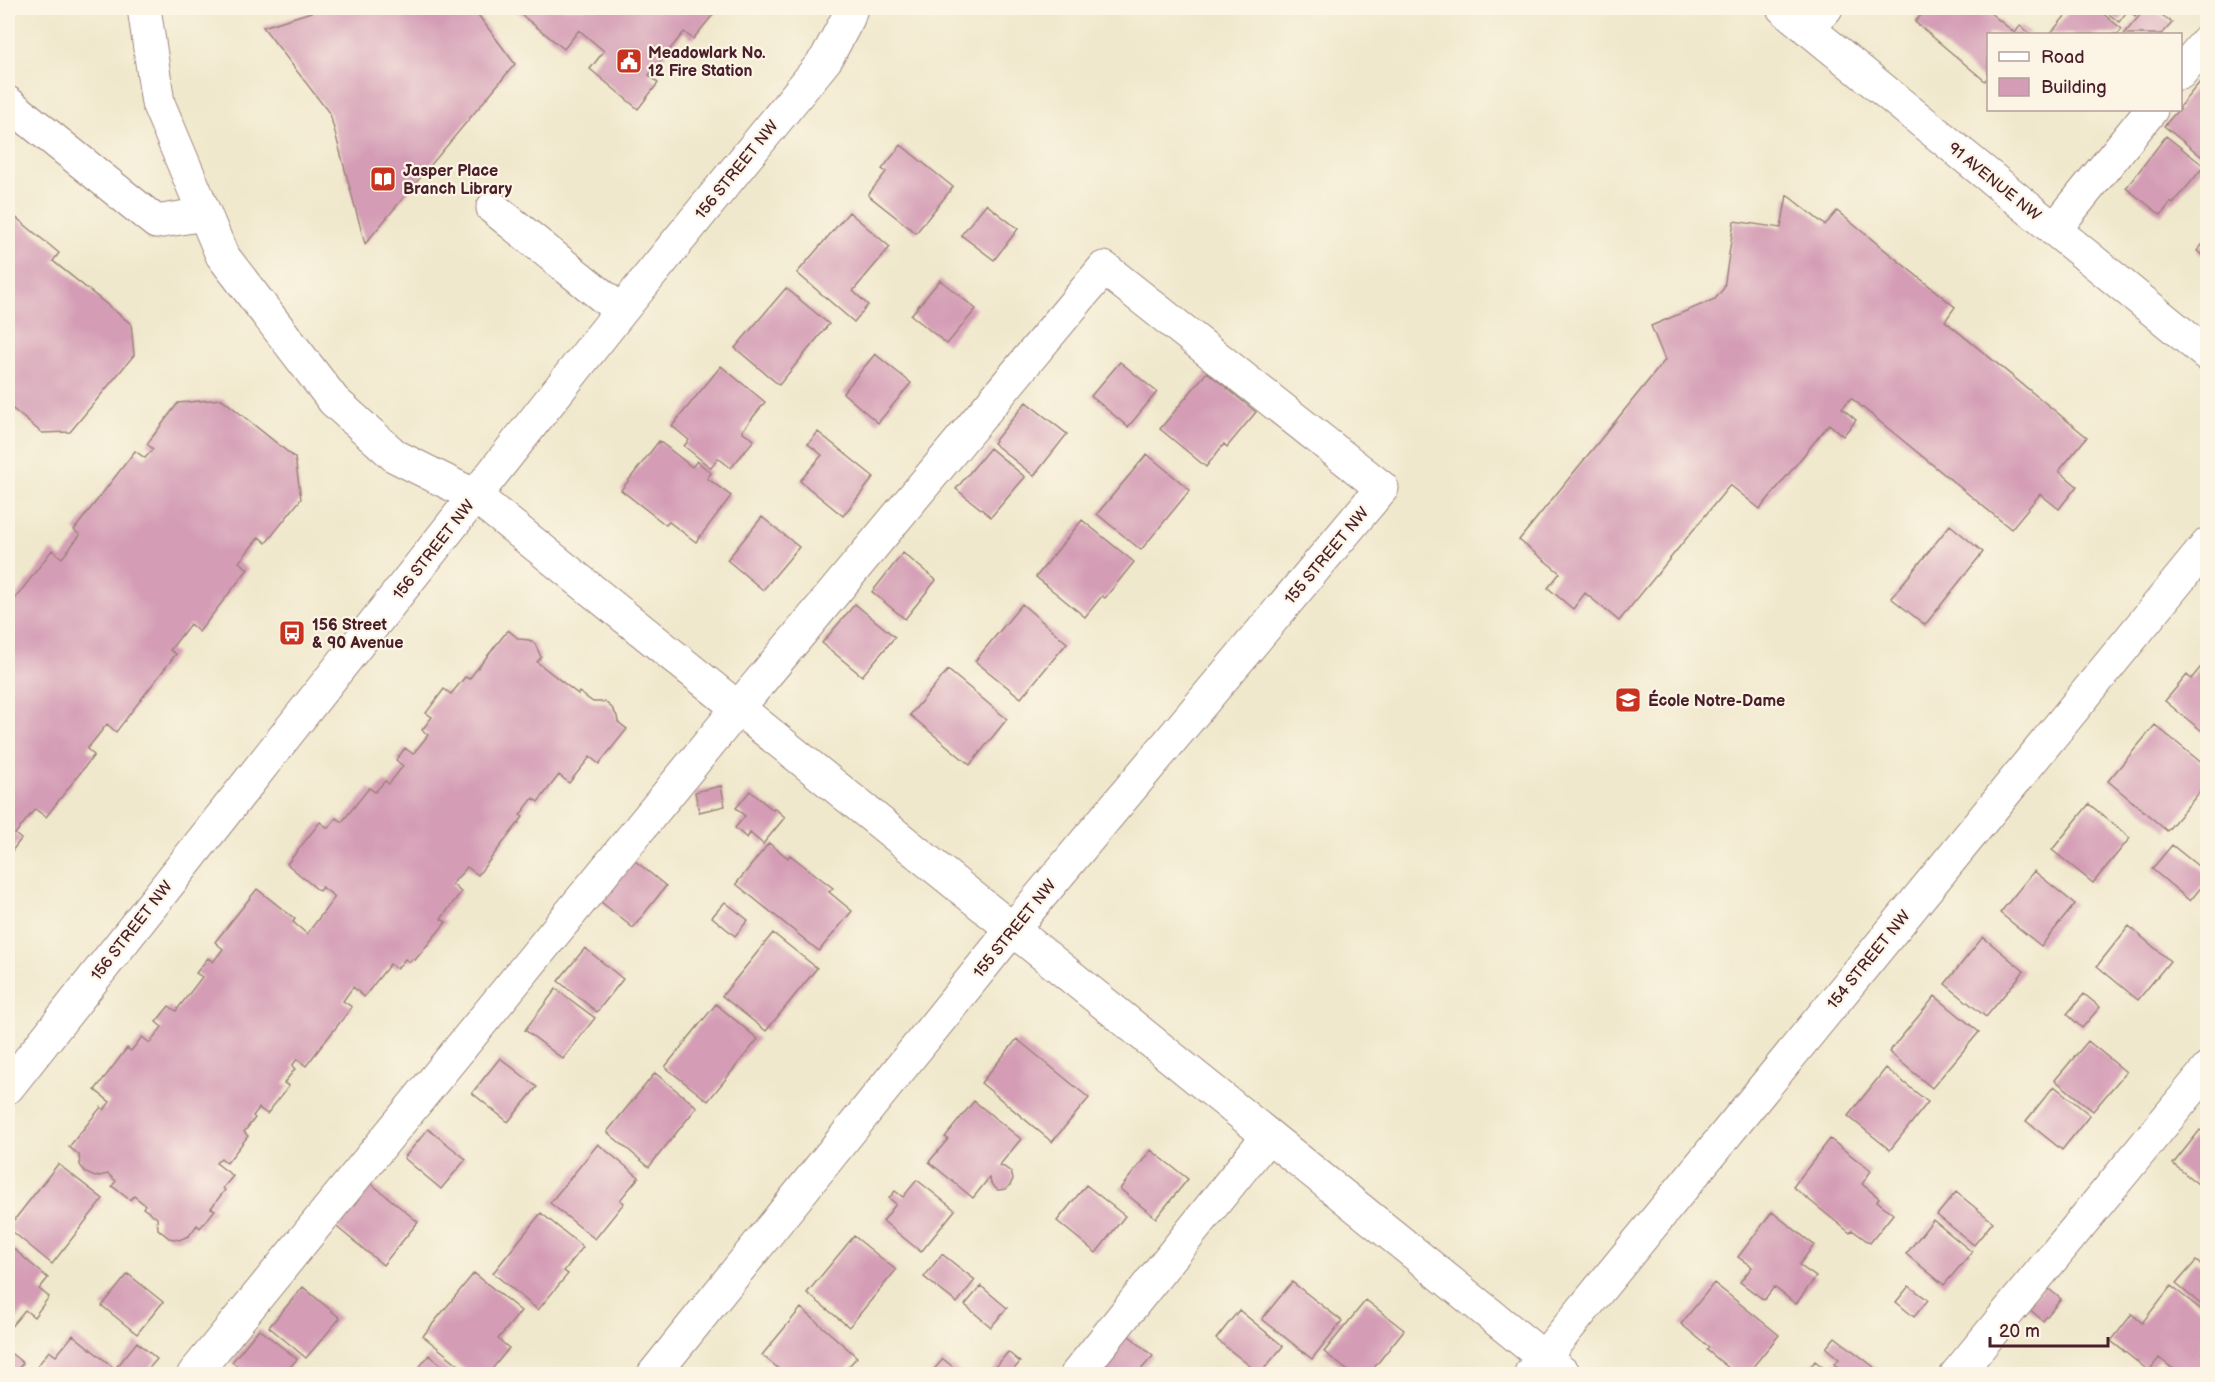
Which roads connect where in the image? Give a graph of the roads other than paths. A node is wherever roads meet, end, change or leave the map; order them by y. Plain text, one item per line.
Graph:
1 (144, 8) edge
2 (851, 8) edge
3 (1783, 8) edge
4 (1817, 18) edge
5 (2208, 40) edge
6 (2182, 72) edge
7 (8, 103) edge
8 (2150, 111) edge
9 (493, 208) dead end
10 (205, 214) junction
11 (2054, 230) junction
12 (621, 311) junction
13 (2208, 355) edge
14 (475, 496) junction
15 (2208, 544) edge
16 (738, 708) junction
17 (1011, 930) junction
18 (2208, 1069) edge
19 (8, 1087) edge
20 (1268, 1136) junction
21 (1545, 1369) edge
22 (194, 1374) edge
23 (654, 1374) edge
24 (1077, 1374) edge
25 (1957, 1374) edge

1 - 10 street
2 - 12 street, 156 STREET NW
3 - 4 street, 91 AVENUE NW
4 - 11 street, 91 AVENUE NW
5 - 6 street
7 - 10 street
8 - 11 street
9 - 12 street
10 - 14 street
11 - 13 street, 91 AVENUE NW
12 - 14 street, 156 STREET NW
14 - 16 street
14 - 19 street, 156 STREET NW
15 - 21 street, 154 STREET NW
16 - 17 street
16 - 17 street, 155 STREET NW
16 - 22 street
17 - 20 street
17 - 23 street, 155 STREET NW
18 - 25 street
20 - 21 street
20 - 24 street

